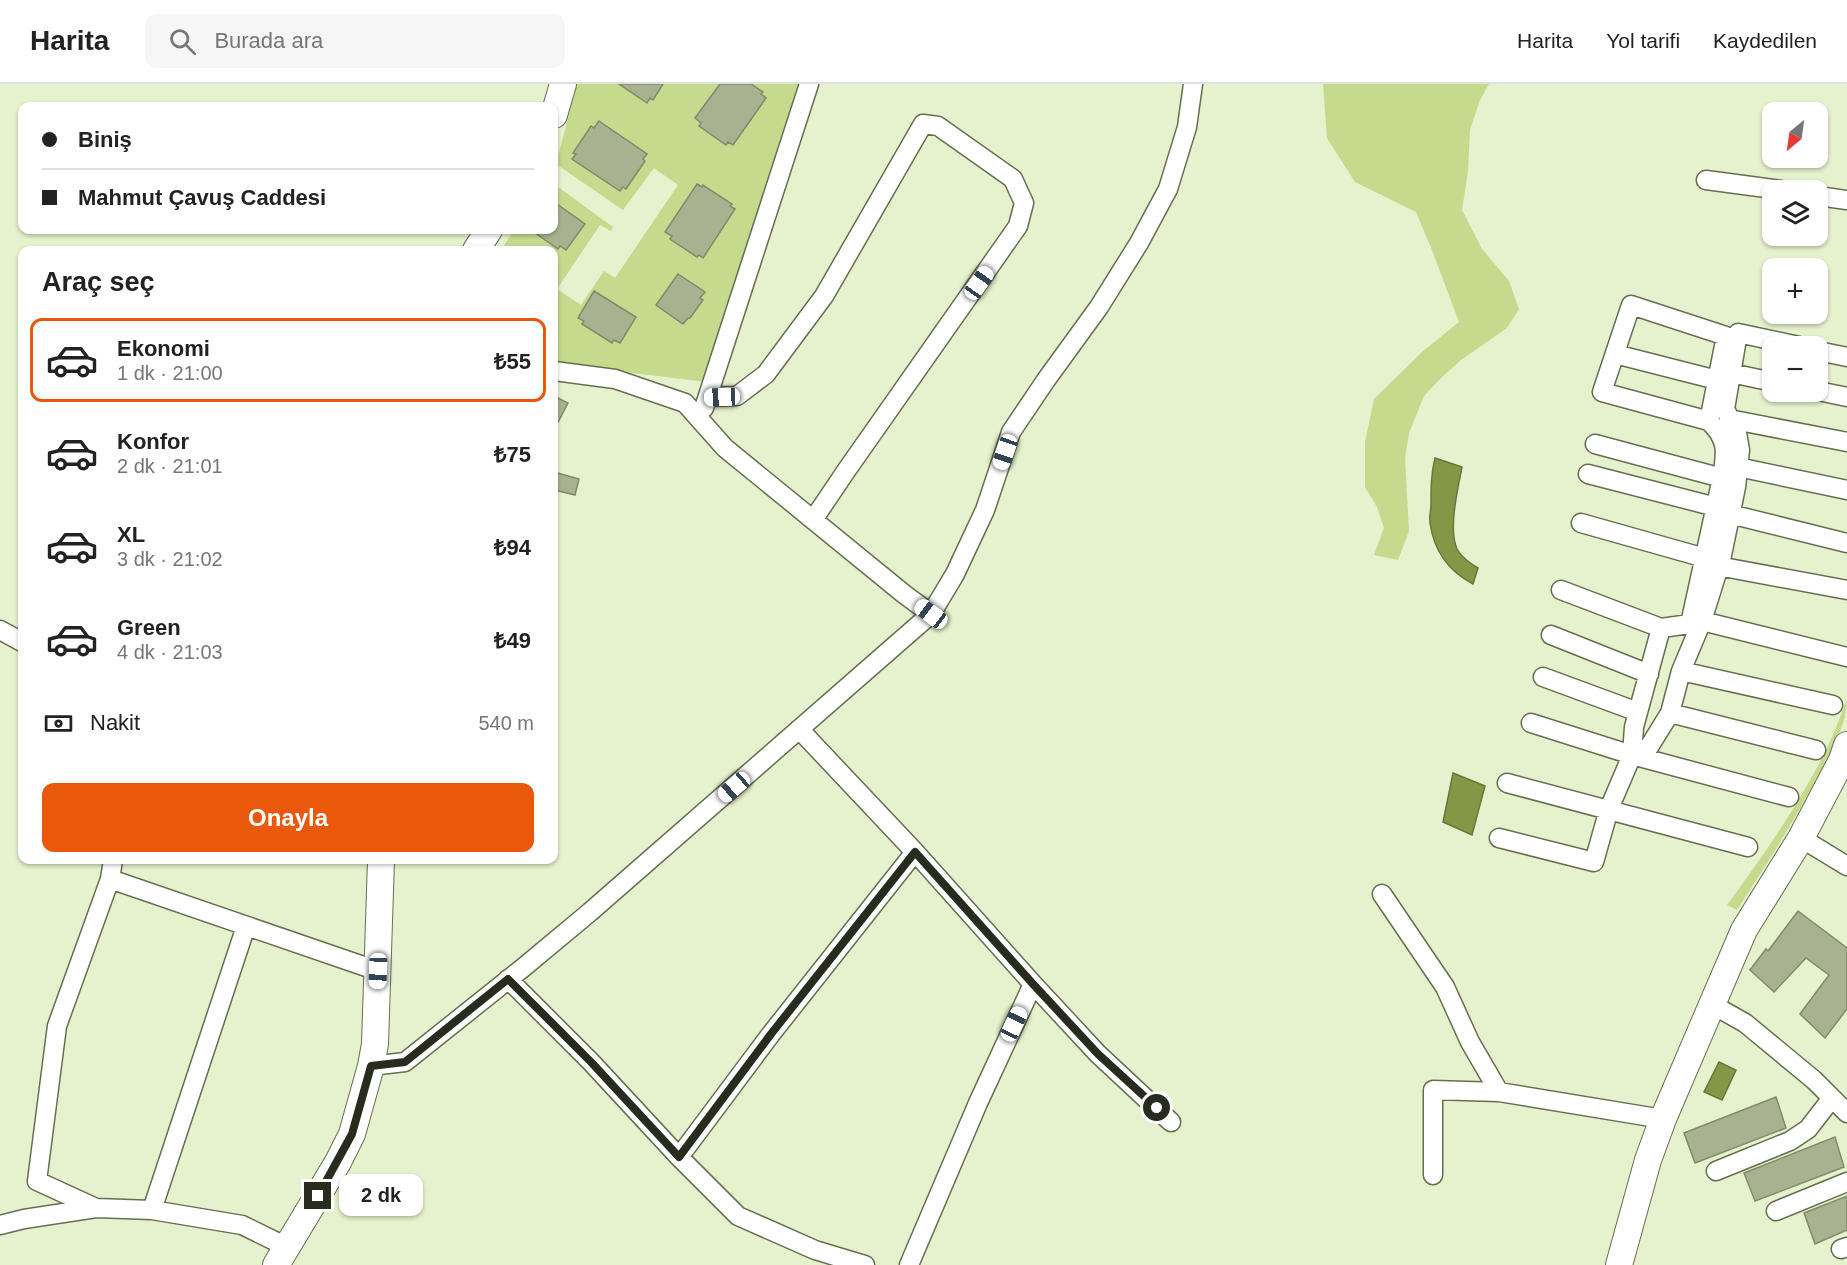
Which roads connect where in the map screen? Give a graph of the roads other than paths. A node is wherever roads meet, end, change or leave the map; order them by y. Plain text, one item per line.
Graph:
1 (555, 84) edge
2 (563, 84) edge
3 (809, 84) edge
4 (1193, 84) edge
5 (550, 102) edge
6 (558, 102) edge
7 (1706, 180) dead end
8 (1762, 187) edge
9 (1828, 197) edge
10 (1847, 200) edge
11 (1762, 338) edge
12 (1828, 353) edge
13 (1615, 354) junction
14 (1847, 357) edge
15 (558, 372) edge
16 (1724, 377) junction
17 (1762, 381) edge
18 (1828, 393) edge
19 (708, 397) junction
20 (1847, 397) edge
21 (1729, 419) junction
22 (700, 420) junction
23 (1708, 421) junction
24 (1847, 442) edge
25 (1596, 444) dead end
26 (1738, 466) junction
27 (1588, 474) dead end
28 (1722, 478) junction
29 (1847, 489) edge
30 (1723, 511) junction
31 (813, 520) junction
32 (1581, 524) dead end
33 (1847, 543) edge
34 (1711, 562) junction
35 (1561, 590) dead end
36 (1847, 590) edge
37 (931, 614) junction
38 (1702, 621) junction
39 (1661, 628) junction
40 (0, 630) edge
41 (1551, 635) dead end
42 (18, 640) edge
43 (1847, 657) edge
44 (1681, 671) junction
45 (1649, 674) junction
46 (1543, 677) dead end
47 (1833, 705) dead end
48 (1638, 712) junction
49 (1670, 713) junction
50 (1530, 723) dead end
51 (799, 729) junction
52 (1847, 745) edge
53 (1816, 750) dead end
54 (1632, 755) junction
55 (1507, 783) dead end
56 (1788, 797) dead end
57 (1610, 809) junction
58 (1801, 837) junction
59 (1499, 838) dead end
60 (1748, 847) dead end
61 (915, 852) junction
62 (112, 864) edge
63 (381, 864) edge
64 (394, 864) edge
65 (1847, 866) edge
66 (110, 879) junction
67 (1382, 894) dead end
68 (246, 926) junction
69 (378, 971) junction
70 (508, 979) junction
71 (1033, 984) junction
72 (1713, 1005) junction
73 (379, 1065) junction
74 (1499, 1092) junction
75 (1832, 1098) junction
76 (1847, 1113) edge
77 (1663, 1119) junction
78 (1171, 1122) dead end
79 (679, 1157) junction
80 (1716, 1171) dead end
81 (1432, 1176) dead end
82 (1847, 1182) edge
83 (96, 1208) junction
84 (152, 1210) junction
85 (1776, 1211) dead end
86 (0, 1225) edge
87 (284, 1259) edge
88 (866, 1265) edge
89 (909, 1265) edge
90 (1619, 1265) edge

1 - 5 main road
2 - 6 main road
3 - 19 street
4 - 37 street
7 - 8 street
9 - 10 street
11 - 16 street
12 - 14 street
13 - 16 street
13 - 16 street
13 - 23 street
15 - 22 street
16 - 17 street
16 - 21 street
16 - 23 street
18 - 20 street
19 - 22 street
19 - 31 street
21 - 24 street
21 - 26 street
22 - 31 street
23 - 28 street
25 - 28 street
26 - 29 street
26 - 30 street
27 - 30 street
28 - 30 street
30 - 33 street
30 - 34 street
31 - 37 street
32 - 34 street
34 - 36 street
34 - 38 street
34 - 39 street
35 - 39 street
37 - 51 street
38 - 43 street
38 - 44 street
39 - 45 street
40 - 42 street
41 - 45 street
44 - 47 street
44 - 49 street
45 - 48 street
46 - 48 street
48 - 54 street
49 - 53 street
49 - 54 street
50 - 54 street
51 - 61 street
51 - 70 street
52 - 58 main road
54 - 56 street
54 - 57 street
55 - 57 street
57 - 59 street
57 - 60 street
58 - 65 street
58 - 72 main road
61 - 71 street
61 - 79 street
62 - 66 street
63 - 69 main road
64 - 73 main road
66 - 68 street
66 - 83 street
67 - 74 street
68 - 69 street
68 - 84 street
69 - 73 main road
70 - 73 street
70 - 79 street
71 - 78 street
71 - 89 street
72 - 75 street
72 - 77 main road
73 - 87 main road
74 - 77 street
74 - 81 street
75 - 76 street
75 - 80 street
77 - 90 main road
79 - 88 street
82 - 85 street
83 - 84 street
83 - 86 street
84 - 87 street

